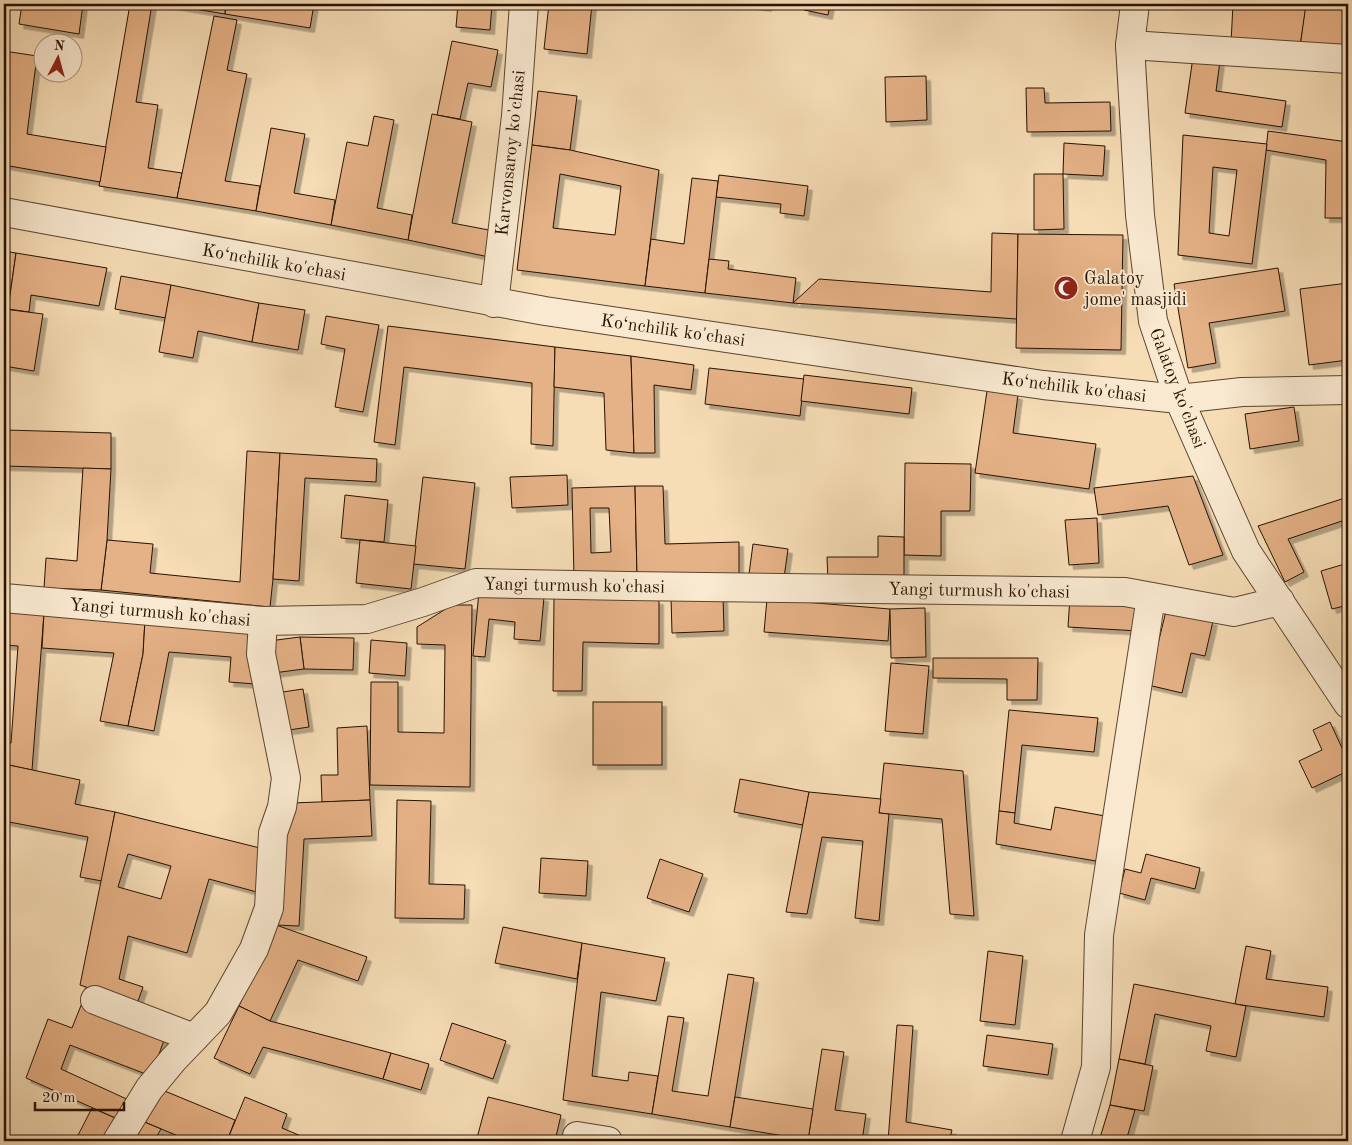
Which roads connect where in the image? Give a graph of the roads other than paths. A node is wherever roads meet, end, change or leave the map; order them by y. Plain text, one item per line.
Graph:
1 (524, 4) edge
2 (1135, 4) edge
3 (1130, 45) junction
4 (1348, 59) edge
5 (4, 212) edge
6 (494, 303) junction
7 (1348, 390) edge
8 (1179, 399) junction
9 (1151, 597) junction
10 (4, 598) edge
11 (1280, 601) junction
12 (263, 621) junction
13 (1348, 704) edge
14 (95, 1000) dead end
15 (194, 1038) junction
16 (577, 1136) dead end
17 (117, 1141) edge
18 (608, 1141) edge
19 (1075, 1141) edge

1 - 6 street, Karvonsaroy ko'chasi
2 - 3 street, Galatoy ko'chasi
3 - 4 street
3 - 8 street, Galatoy ko'chasi
5 - 6 street, Ko‘nchilik ko'chasi
6 - 8 street, Ko‘nchilik ko'chasi
7 - 8 street, Ko‘nchilik ko'chasi
8 - 11 street, Galatoy ko'chasi
9 - 11 street, Yangi turmush ko'chasi
9 - 12 street, Yangi turmush ko'chasi
9 - 19 street
10 - 12 street, Yangi turmush ko'chasi
11 - 13 street, Galatoy ko'chasi
12 - 15 street
14 - 15 street
15 - 17 street
16 - 18 street

